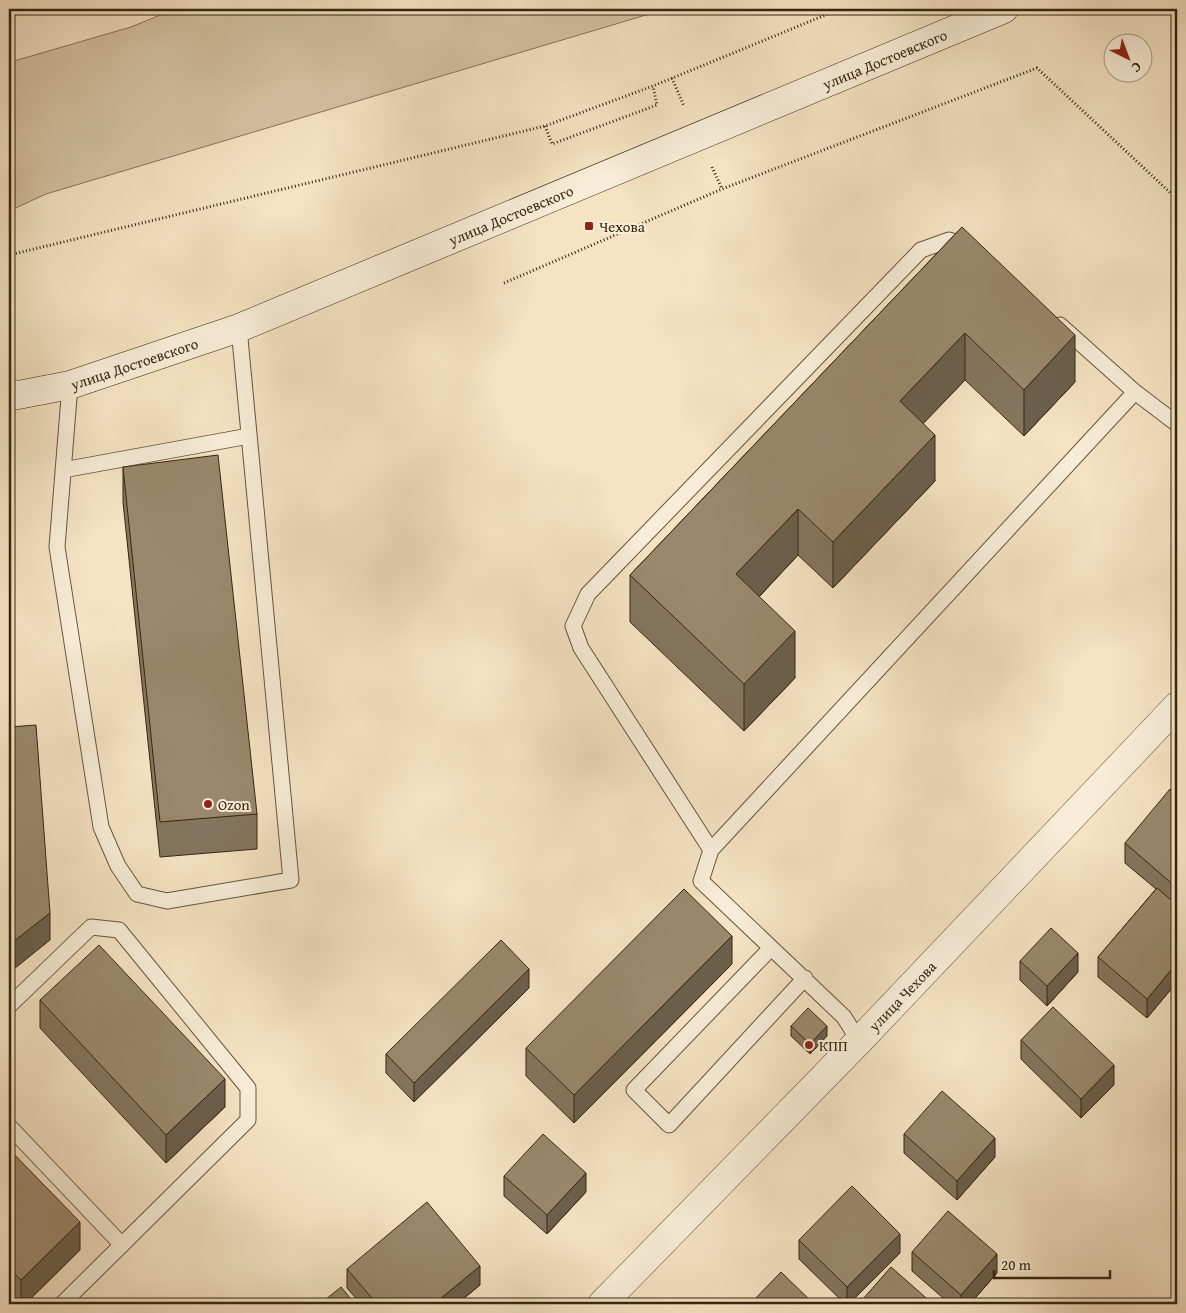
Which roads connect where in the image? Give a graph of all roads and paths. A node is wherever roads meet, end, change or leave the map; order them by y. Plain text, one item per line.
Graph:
1 (840, 9) edge
2 (1004, 9) edge
3 (653, 86) junction
4 (546, 126) junction
5 (1177, 198) edge
6 (9, 255) edge
7 (983, 257) edge
8 (504, 283) dead end
9 (1048, 315) edge
10 (239, 328) junction
11 (70, 385) junction
12 (1135, 392) junction
13 (9, 393) edge
14 (1177, 424) edge
15 (249, 436) junction
16 (63, 470) junction
17 (1177, 706) edge
18 (711, 850) junction
19 (771, 948) junction
20 (805, 978) junction
21 (9, 1006) edge
22 (859, 1041) junction
23 (9, 1126) edge
24 (122, 1245) junction
25 (62, 1304) edge
26 (602, 1304) edge

1 - 3 path
2 - 10 main road, улица Достоевского
3 - 4 path
3 - 4 path
4 - 6 path
5 - 8 path
7 - 18 lane
9 - 12 lane
10 - 11 main road, улица Достоевского
10 - 15 lane
11 - 13 main road, улица Достоевского
11 - 16 lane
12 - 14 lane
12 - 18 lane
15 - 16 lane
15 - 16 lane
17 - 22 main road, улица Чехова
18 - 19 lane
19 - 20 lane
19 - 20 lane
20 - 22 lane
21 - 24 lane
22 - 26 main road, улица Чехова
23 - 24 lane
24 - 25 lane

